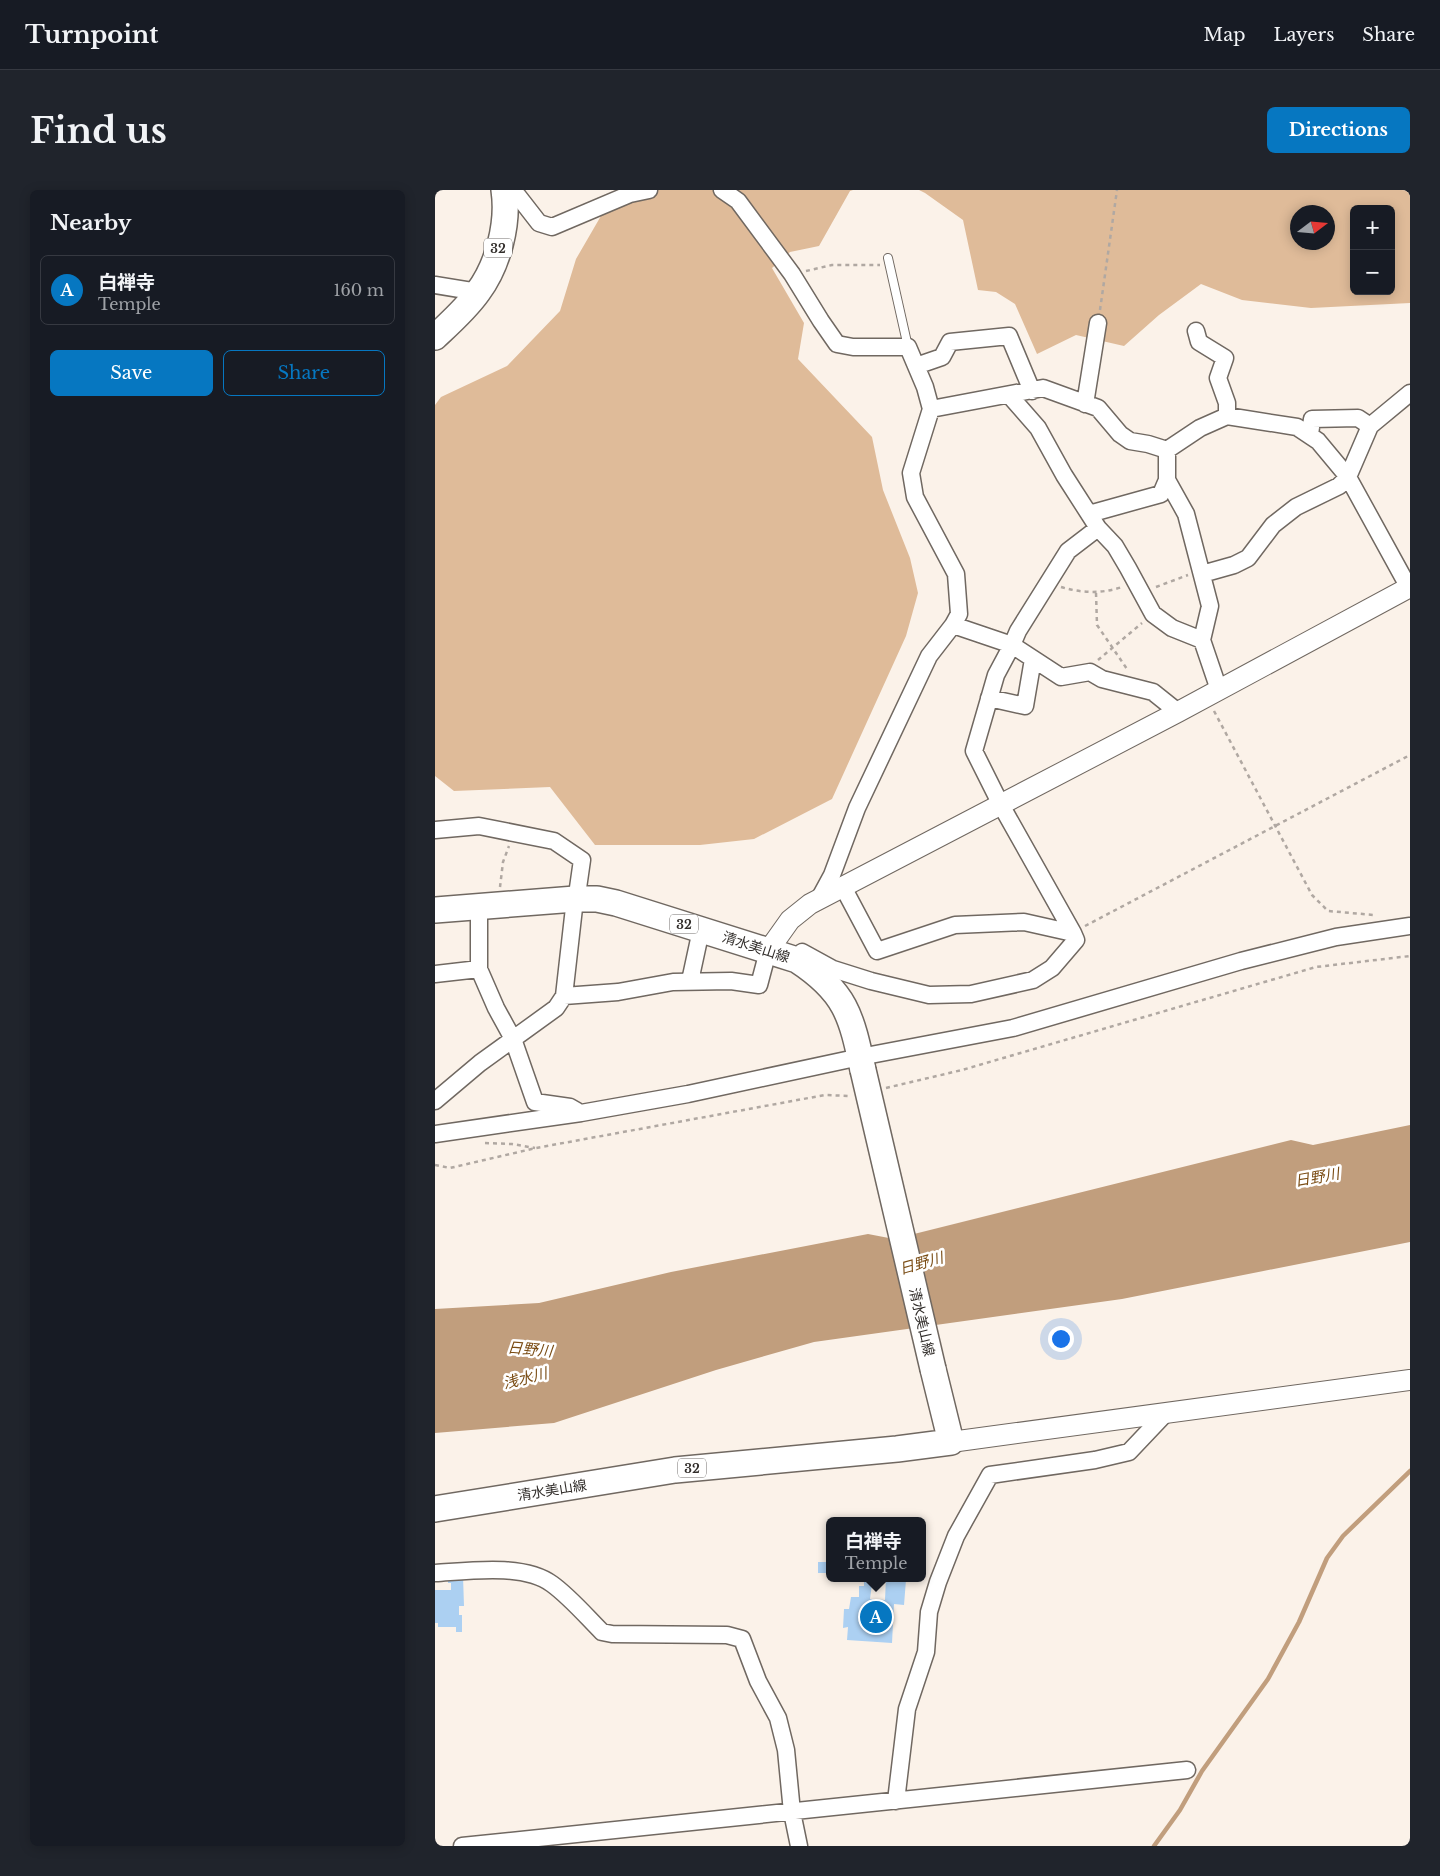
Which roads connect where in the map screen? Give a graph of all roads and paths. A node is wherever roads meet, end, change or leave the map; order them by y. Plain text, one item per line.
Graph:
1 (649, 190) edge
2 (722, 190) edge
3 (1117, 190) edge
4 (505, 195) edge
5 (889, 262) joint
6 (792, 274) junction
7 (435, 285) edge
8 (478, 292) junction
9 (1098, 323) joint
10 (1196, 332) dead end
11 (435, 337) edge
12 (908, 347) junction
13 (916, 366) junction
14 (1032, 391) junction
15 (1410, 393) edge
16 (1010, 396) junction
17 (1085, 404) junction
18 (931, 409) junction
19 (1227, 416) junction
20 (1369, 426) junction
21 (1310, 435) junction
22 (1167, 450) junction
23 (1348, 477) junction
24 (1167, 480) junction
25 (1089, 514) junction
26 (1098, 528) junction
27 (1202, 574) junction
28 (1048, 582) junction
29 (1409, 587) edge
30 (1139, 588) junction
31 (1096, 593) junction
32 (1153, 614) junction
33 (953, 625) junction
34 (1202, 640) junction
35 (1012, 644) junction
36 (1113, 648) junction
37 (1033, 659) junction
38 (1090, 672) junction
39 (1137, 688) junction
40 (1213, 693) junction
41 (989, 698) junction
42 (1178, 712) junction
43 (1410, 755) edge
44 (1001, 805) junction
45 (1274, 826) junction
46 (435, 830) edge
47 (514, 833) junction
48 (843, 887) junction
49 (499, 889) dead end
50 (576, 897) junction
51 (819, 899) junction
52 (479, 907) junction
53 (435, 910) edge
54 (1377, 915) dead end
55 (1410, 926) edge
56 (701, 930) junction
57 (1073, 933) junction
58 (768, 951) junction
59 (1410, 956) edge
60 (479, 968) junction
61 (435, 974) edge
62 (690, 982) junction
63 (564, 996) junction
64 (513, 1039) junction
65 (862, 1063) junction
66 (878, 1090) dead end
67 (850, 1096) dead end
68 (435, 1100) edge
69 (581, 1113) junction
70 (435, 1134) edge
71 (435, 1164) edge
72 (1410, 1380) edge
73 (1167, 1413) junction
74 (951, 1442) junction
75 (435, 1509) edge
76 (435, 1573) edge
77 (1187, 1770) dead end
78 (896, 1801) junction
79 (792, 1812) junction
80 (532, 1842) edge
81 (462, 1846) edge
82 (799, 1846) edge

1 - 4 street
2 - 6 street
3 - 9 path
4 - 8 main road, 32
5 - 6 path
5 - 12 lane
6 - 12 street
7 - 8 street
8 - 11 main road, 32
9 - 17 street
10 - 19 street
12 - 13 street
13 - 14 street
13 - 18 street
14 - 16 street
14 - 17 street
15 - 20 street
16 - 18 street
16 - 25 street
17 - 22 street
18 - 33 street
19 - 21 street
19 - 22 street
20 - 21 street
20 - 23 street
21 - 23 street
22 - 24 street
23 - 27 street
23 - 29 street
24 - 25 street
24 - 27 street
25 - 26 street
26 - 28 street
26 - 30 street
27 - 30 path
27 - 34 street
28 - 31 path
28 - 35 street
29 - 40 street
30 - 31 path
30 - 32 street
31 - 36 path
32 - 34 street
32 - 36 path
33 - 35 street
33 - 51 street
34 - 40 street
35 - 37 street
35 - 41 street
36 - 38 path
36 - 39 path
37 - 38 street
37 - 41 street
38 - 39 street
39 - 42 street
40 - 42 street
40 - 45 path
41 - 44 street
42 - 44 street
43 - 45 path
44 - 48 street
44 - 57 street
45 - 54 path
45 - 57 path
46 - 47 street
47 - 49 path
47 - 50 street
48 - 51 street
48 - 57 street
50 - 52 main road, 清水美山線 / 32
50 - 56 main road, 清水美山線 / 32
50 - 63 street
51 - 58 street
52 - 53 main road, 清水美山線 / 32
52 - 60 street
55 - 65 street
56 - 58 main road, 清水美山線 / 32
56 - 62 street
57 - 58 street
58 - 62 street
58 - 65 main road, 清水美山線 / 32
59 - 66 path
60 - 61 street
60 - 64 street
62 - 63 street
63 - 64 street
64 - 68 street
64 - 69 street
65 - 69 street
65 - 74 main road, 清水美山線 / 32, bridge
67 - 71 path
69 - 70 street
72 - 73 street
73 - 74 street
73 - 78 street
74 - 75 main road, 清水美山線 / 32
76 - 79 street
77 - 78 street
78 - 79 street
79 - 80 street
79 - 82 street
80 - 81 street

